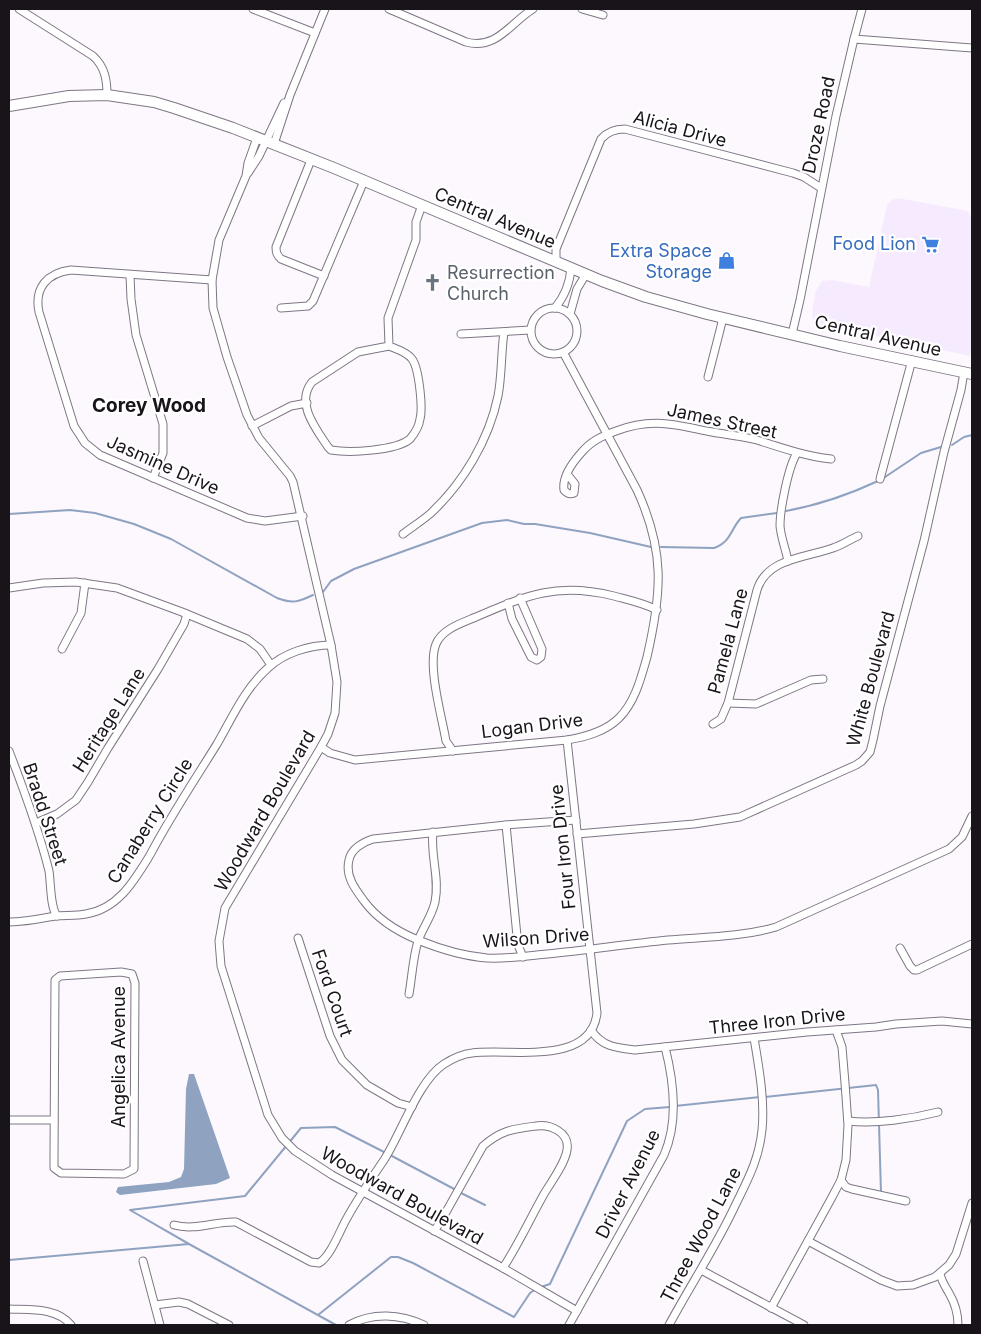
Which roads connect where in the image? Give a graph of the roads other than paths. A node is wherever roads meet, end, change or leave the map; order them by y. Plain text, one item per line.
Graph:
1 (22, 9) edge
2 (253, 9) edge
3 (325, 9) edge
4 (389, 9) edge
5 (532, 9) edge
6 (582, 9) edge
7 (862, 9) edge
8 (603, 15) dead end
9 (316, 33) junction
10 (854, 39) junction
11 (972, 48) edge
12 (107, 95) junction
13 (9, 106) edge
14 (266, 141) junction
15 (311, 160) junction
16 (364, 181) junction
17 (821, 188) junction
18 (422, 205) junction
19 (556, 262) junction
20 (571, 268) junction
21 (586, 274) junction
22 (130, 275) junction
23 (324, 276) junction
24 (212, 280) junction
25 (281, 308) dead end
26 (555, 308) junction
27 (570, 314) junction
28 (719, 317) junction
29 (530, 330) junction
30 (504, 332) junction
31 (461, 334) dead end
32 (792, 334) junction
33 (389, 346) junction
34 (563, 352) junction
35 (912, 360) junction
36 (968, 373) edge
37 (708, 377) dead end
38 (306, 403) junction
39 (252, 426) junction
40 (608, 434) junction
41 (797, 453) junction
42 (831, 459) dead end
43 (567, 474) dead end
44 (153, 478) junction
45 (880, 478) dead end
46 (302, 516) junction
47 (403, 534) dead end
48 (858, 536) dead end
49 (788, 561) junction
50 (85, 583) junction
51 (9, 588) edge
52 (520, 598) junction
53 (508, 603) junction
54 (657, 610) junction
55 (187, 614) junction
56 (331, 645) junction
57 (62, 649) dead end
58 (272, 665) junction
59 (824, 679) dead end
60 (728, 703) junction
61 (713, 724) dead end
62 (567, 740) junction
63 (321, 747) junction
64 (9, 751) edge
65 (453, 751) junction
66 (972, 816) edge
67 (576, 820) junction
68 (36, 823) junction
69 (506, 825) junction
70 (433, 832) junction
71 (577, 834) junction
72 (57, 916) junction
73 (9, 922) edge
74 (298, 938) dead end
75 (418, 940) junction
76 (972, 944) edge
77 (900, 948) dead end
78 (590, 950) junction
79 (523, 957) junction
80 (409, 994) dead end
81 (972, 1024) edge
82 (591, 1030) junction
83 (836, 1030) junction
84 (754, 1038) junction
85 (664, 1047) junction
86 (412, 1107) junction
87 (938, 1112) dead end
88 (9, 1120) edge
89 (54, 1120) junction
90 (848, 1121) junction
91 (840, 1180) junction
92 (363, 1192) junction
93 (906, 1201) dead end
94 (972, 1203) edge
95 (174, 1225) dead end
96 (434, 1231) junction
97 (808, 1240) junction
98 (142, 1260) dead end
99 (503, 1268) junction
100 (701, 1270) junction
101 (940, 1274) junction
102 (155, 1305) junction
103 (771, 1308) junction
104 (9, 1309) edge
105 (577, 1311) junction
106 (71, 1325) edge
107 (160, 1325) edge
108 (229, 1325) edge
109 (349, 1325) edge
110 (424, 1325) edge
111 (569, 1325) edge
112 (669, 1325) edge
113 (804, 1325) edge
114 (958, 1325) edge

1 - 12 street
2 - 9 street
3 - 9 street, Woodward Boulevard
4 - 5 street
6 - 8 street
7 - 10 street, Droze Road
9 - 14 street, Woodward Boulevard
10 - 11 street
10 - 17 street, Droze Road
12 - 13 street, Central Avenue
12 - 14 street, Central Avenue
14 - 15 street, Central Avenue
14 - 24 street, Woodward Boulevard
15 - 16 street, Central Avenue
15 - 23 street
16 - 18 street, Central Avenue
16 - 23 street
17 - 19 street, Alicia Drive
17 - 32 street, Droze Road
18 - 19 street, Central Avenue
18 - 33 street
19 - 20 street, Central Avenue
20 - 21 street, Central Avenue
20 - 26 street
21 - 27 street
21 - 28 street, Central Avenue
22 - 24 street, Jasmine Drive
22 - 44 street
22 - 44 street, Jasmine Drive
23 - 25 street
24 - 39 street, Woodward Boulevard
26 - 27 street
26 - 29 street
27 - 34 street
28 - 32 street, Central Avenue
28 - 37 street
29 - 30 street
29 - 34 street
30 - 31 street
30 - 47 street
32 - 35 street, Central Avenue
33 - 38 street
33 - 38 street
34 - 40 street, Logan Drive
35 - 36 street, Central Avenue
35 - 45 street
36 - 71 street, White Boulevard
38 - 39 street
39 - 46 street, Woodward Boulevard
40 - 41 street, James Street
40 - 43 street, James Street
40 - 54 street, Logan Drive
41 - 42 street, James Street
41 - 49 street
44 - 46 street, Jasmine Drive
46 - 56 street, Woodward Boulevard
48 - 49 street, Pamela Lane
49 - 60 street, Pamela Lane
50 - 51 street
50 - 55 street
50 - 57 street
52 - 53 street
52 - 53 street
52 - 54 street
53 - 65 street
54 - 62 street, Logan Drive
55 - 58 street
55 - 68 street, Heritage Lane
56 - 58 street, Canaberry Circle
56 - 63 street, Woodward Boulevard
58 - 72 street, Canaberry Circle
59 - 60 street
60 - 61 street, Pamela Lane
62 - 65 street, Logan Drive
62 - 67 street, Four Iron Drive
63 - 65 street, Logan Drive
63 - 92 street, Woodward Boulevard
64 - 68 street, Bradd Street
66 - 78 street, Wilson Drive
67 - 69 street, Wilson Drive
67 - 71 street, Four Iron Drive
68 - 72 street, Bradd Street
69 - 70 street, Wilson Drive
69 - 79 street
70 - 75 street
70 - 75 street, Wilson Drive
71 - 78 street, Four Iron Drive
72 - 73 street, Canaberry Circle
74 - 86 street, Ford Court
75 - 79 street, Wilson Drive
75 - 80 street
76 - 77 street
78 - 79 street, Wilson Drive
78 - 82 street, Four Iron Drive
81 - 83 street, Three Iron Drive
82 - 85 street, Three Iron Drive
82 - 86 street
83 - 84 street, Three Iron Drive
83 - 90 street
84 - 85 street, Three Iron Drive
84 - 100 street, Three Wood Lane
85 - 105 street, Driver Avenue
86 - 92 street
87 - 90 street
88 - 89 street
89 - 89 street, Angelica Avenue
90 - 91 street
91 - 93 street
91 - 97 street
92 - 95 street
92 - 96 street, Woodward Boulevard
94 - 101 street
96 - 99 street, Woodward Boulevard
96 - 99 street
97 - 101 street
97 - 103 street
98 - 102 street
99 - 105 street, Woodward Boulevard
100 - 103 street
100 - 112 street, Three Wood Lane
101 - 114 street
102 - 107 street
102 - 108 street
103 - 113 street
104 - 106 street
105 - 111 street, Driver Avenue
109 - 110 street

